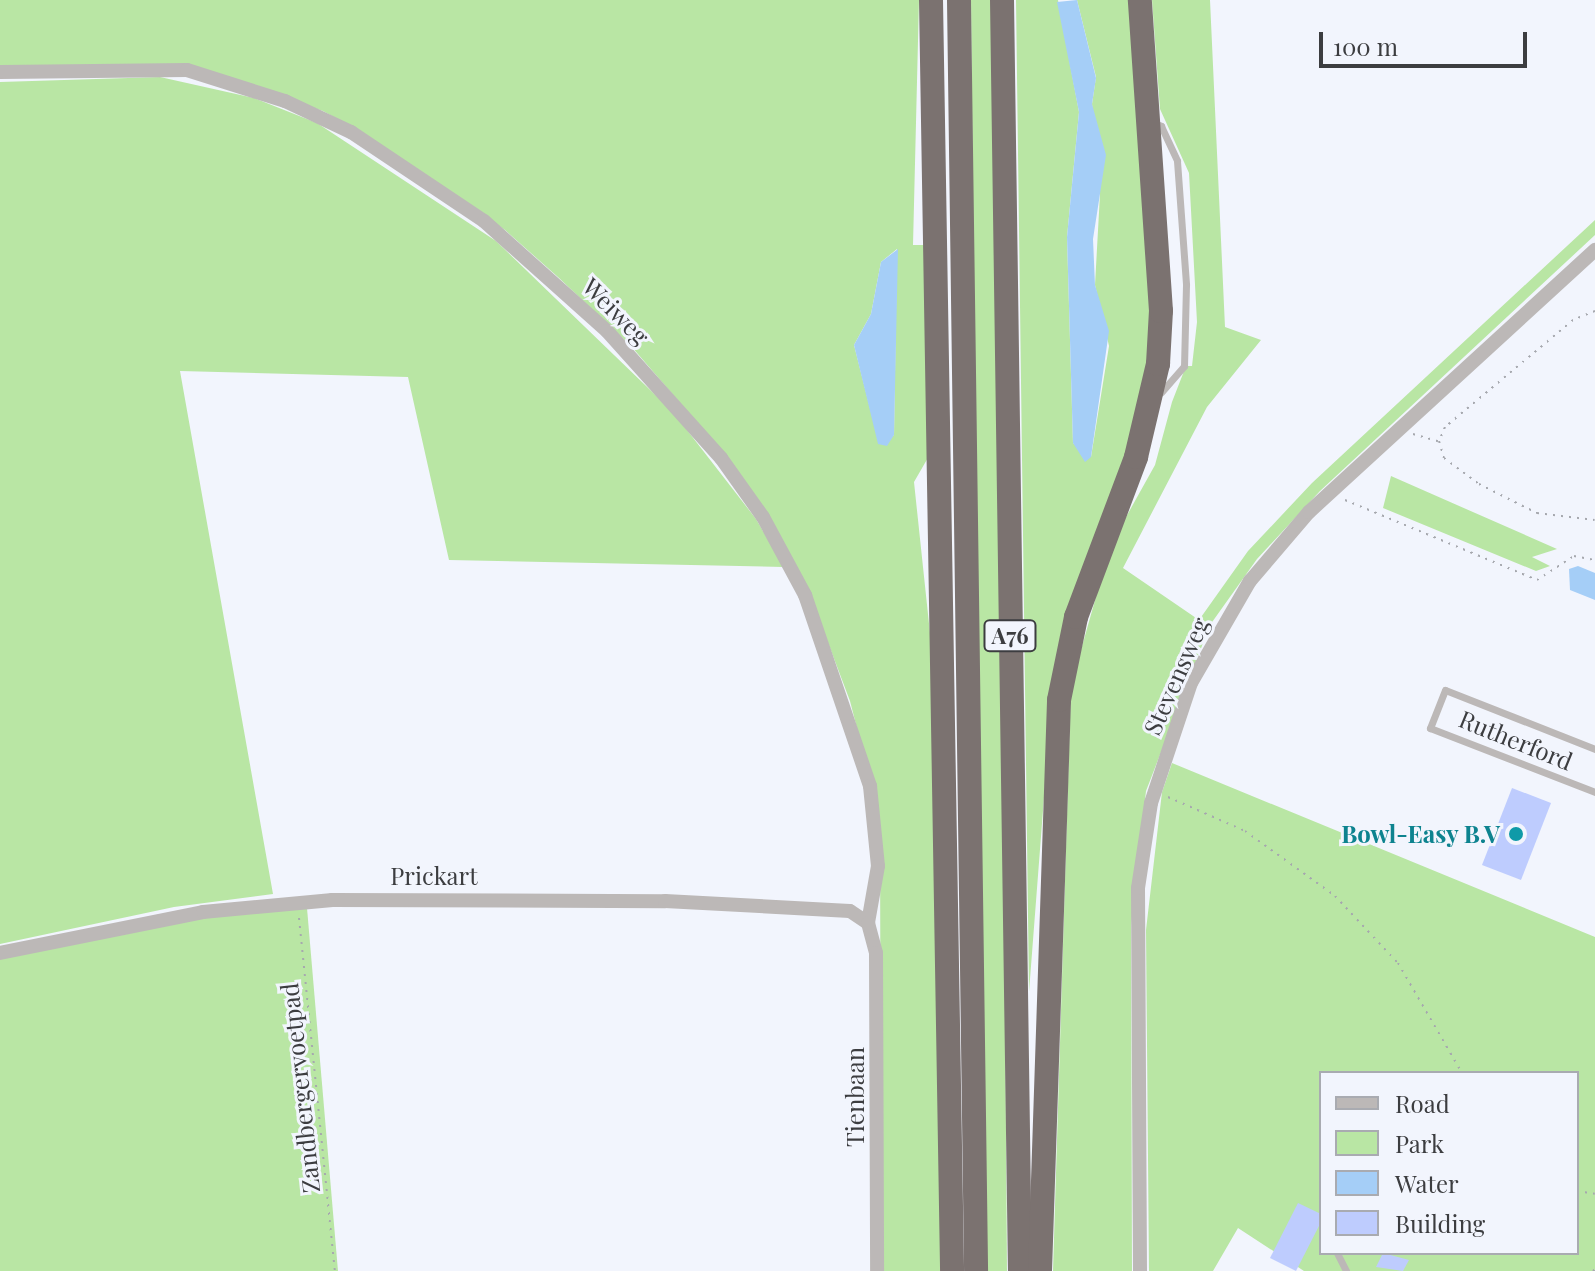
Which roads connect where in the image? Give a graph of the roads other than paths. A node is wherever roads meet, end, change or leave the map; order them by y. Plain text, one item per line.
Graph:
1 (931, 0) edge
2 (959, 0) edge
3 (1002, 0) edge
4 (1140, 0) edge
5 (0, 72) edge
6 (1595, 250) edge
7 (1595, 749) edge
8 (1595, 792) edge
9 (868, 923) junction
10 (0, 953) edge
11 (877, 1271) edge
12 (952, 1271) edge
13 (976, 1271) edge
14 (1020, 1271) edge
15 (1040, 1271) edge
16 (1140, 1271) edge

1 - 12 highway
2 - 13 highway, A76
3 - 14 highway, A76
4 - 15 highway, A76
5 - 9 street, Weiweg
6 - 16 street, Stevensweg
7 - 8 lane, Rutherford
9 - 10 street, Prickart
9 - 11 street, Tienbaan

